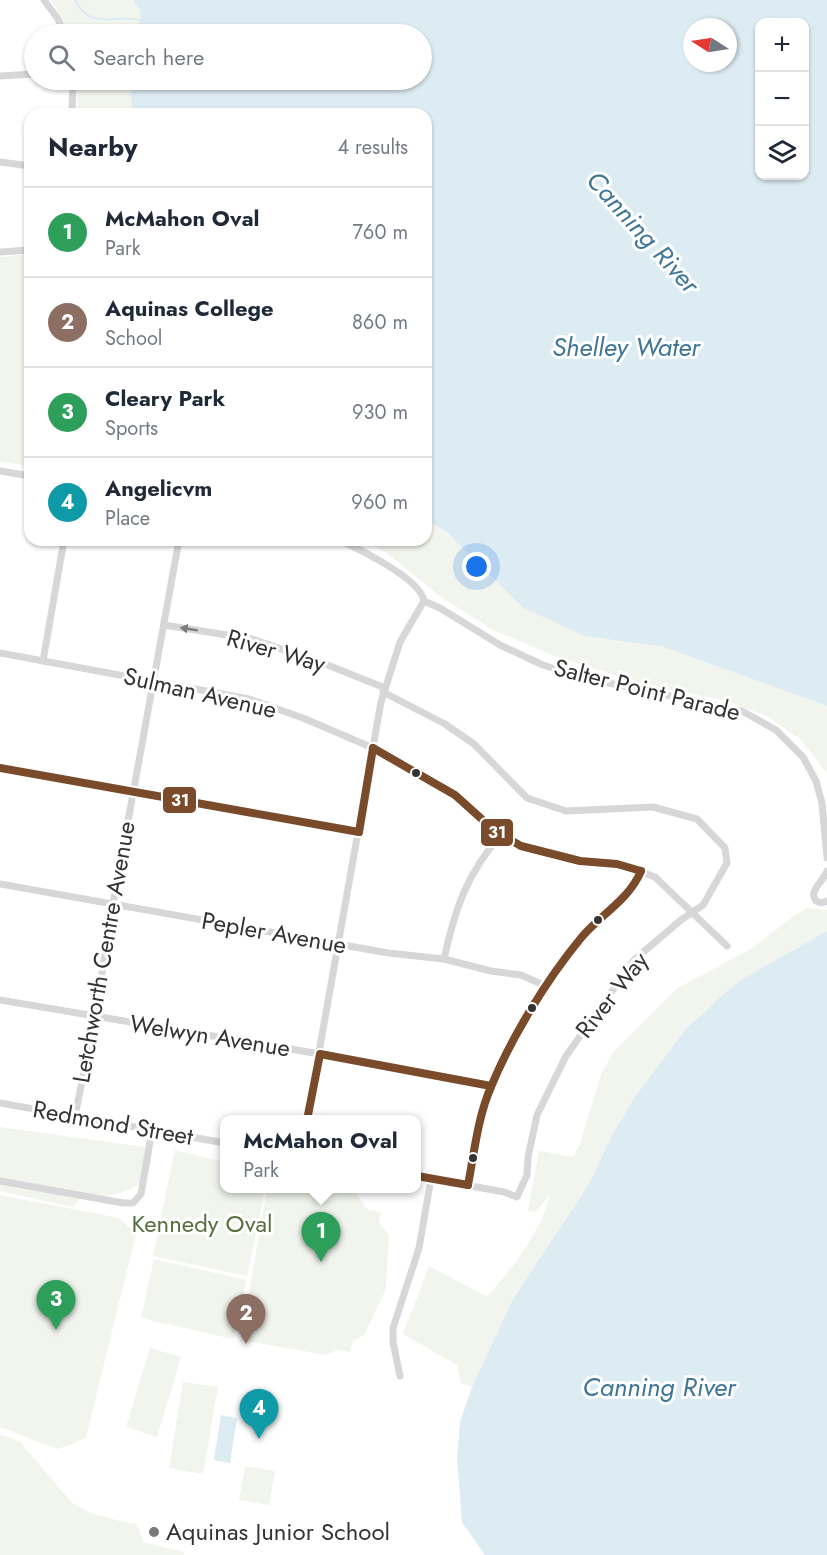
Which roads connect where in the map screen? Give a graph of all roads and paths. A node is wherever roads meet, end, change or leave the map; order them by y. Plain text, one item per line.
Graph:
1 (44, 0) edge
2 (60, 24) edge
3 (24, 75) edge
4 (0, 76) edge
5 (73, 90) edge
6 (72, 108) edge
7 (0, 162) edge
8 (24, 165) edge
9 (24, 250) edge
10 (0, 252) edge
11 (0, 471) edge
12 (24, 475) edge
13 (63, 546) edge
14 (178, 546) edge
15 (352, 546) edge
16 (424, 601) junction
17 (164, 625) junction
18 (0, 653) edge
19 (43, 661) junction
20 (154, 681) junction
21 (384, 690) junction
22 (373, 748) junction
23 (0, 768) edge
24 (133, 791) junction
25 (358, 832) junction
26 (501, 835) junction
27 (827, 858) edge
28 (641, 871) junction
29 (827, 872) edge
30 (0, 884) edge
31 (827, 901) edge
32 (113, 904) junction
33 (693, 912) junction
34 (338, 944) junction
35 (727, 946) dead end
36 (444, 959) junction
37 (546, 986) junction
38 (0, 1000) edge
39 (95, 1017) junction
40 (320, 1054) junction
41 (491, 1086) junction
42 (0, 1103) edge
43 (308, 1115) edge
44 (75, 1116) junction
45 (152, 1130) junction
46 (220, 1142) edge
47 (421, 1177) edge
48 (431, 1179) junction
49 (0, 1181) edge
50 (468, 1185) junction
51 (400, 1376) dead end

1 - 2 street
3 - 4 street
5 - 6 street
7 - 8 street
9 - 10 street
11 - 12 street
13 - 19 street
14 - 17 street, Letchworth Centre Avenue
15 - 16 street, Salter Point Parade
16 - 21 street
16 - 27 street, Salter Point Parade
17 - 20 street, Letchworth Centre Avenue
21 -> 17 street, River Way
18 - 19 street, Sulman Avenue
19 - 20 street, Sulman Avenue
20 - 22 street, Sulman Avenue
20 - 24 street, Letchworth Centre Avenue
21 - 22 street
21 - 33 street, River Way
22 - 25 street
22 - 26 street, Sulman Avenue
23 - 24 street
24 - 25 street
24 - 32 street, Letchworth Centre Avenue
25 - 34 street
26 - 28 street, Sulman Avenue
26 - 36 street
28 - 33 street, Sulman Avenue
28 - 37 street
29 - 31 street
30 - 32 street, Pepler Avenue
32 - 34 street, Pepler Avenue
32 - 39 street, Letchworth Centre Avenue
33 - 35 street, Sulman Avenue
33 - 50 street, River Way
34 - 36 street, Pepler Avenue
34 - 40 street
36 - 37 street, Pepler Avenue
37 - 41 street
38 - 39 street, Welwyn Avenue
39 - 40 street, Welwyn Avenue
39 - 44 street, Letchworth Centre Avenue
40 - 41 street, Welwyn Avenue
40 - 43 street
41 - 50 street
42 - 44 street, Redmond Street
44 - 45 street, Redmond Street
45 - 46 street, Redmond Street
45 - 49 street
47 - 48 street
48 - 50 street
48 - 51 street

